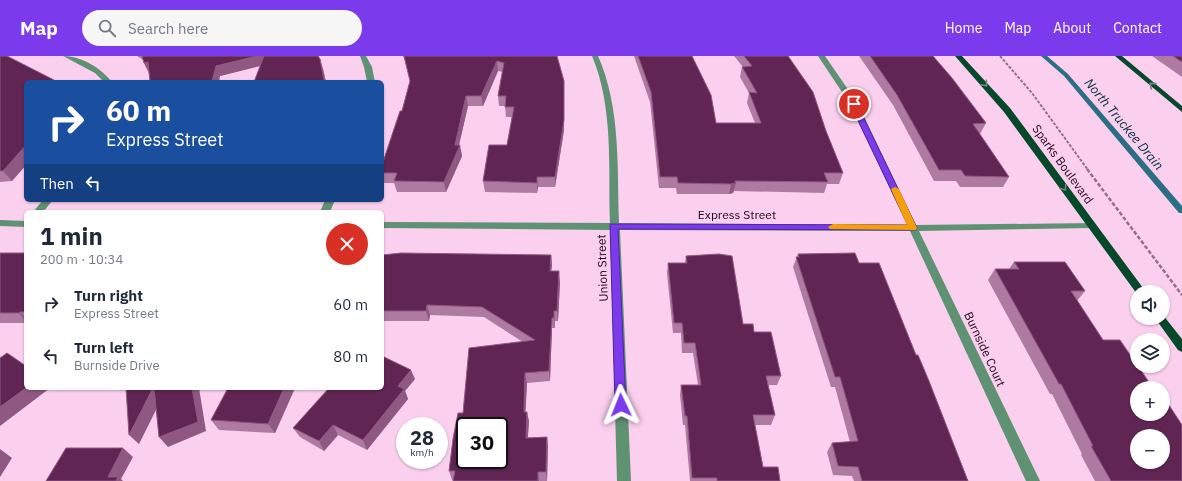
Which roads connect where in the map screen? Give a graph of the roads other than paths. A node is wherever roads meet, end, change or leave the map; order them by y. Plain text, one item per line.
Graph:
1 (66, 56) edge
2 (363, 56) edge
3 (595, 56) edge
4 (821, 56) edge
5 (958, 56) edge
6 (1118, 56) edge
7 (106, 80) edge
8 (371, 80) edge
9 (1182, 110) edge
10 (46, 202) edge
11 (40, 210) edge
12 (0, 223) edge
13 (24, 224) edge
14 (384, 225) edge
15 (613, 226) junction
16 (1091, 226) junction
17 (913, 228) junction
18 (1136, 285) edge
19 (1165, 325) edge
20 (1182, 347) edge
21 (624, 481) edge
22 (1033, 481) edge

1 - 7 street
2 - 8 street
3 - 15 street, Union Street
4 - 17 street, Burnside Court
5 -> 16 main road, Sparks Boulevard
9 -> 6 main road
10 - 11 street
12 - 13 street
14 - 15 street, Express Street
15 - 17 street, Express Street
15 - 21 street, Union Street
16 - 17 street, Express Street
16 - 18 main road, Sparks Boulevard
17 - 22 street, Burnside Court
19 - 20 main road

